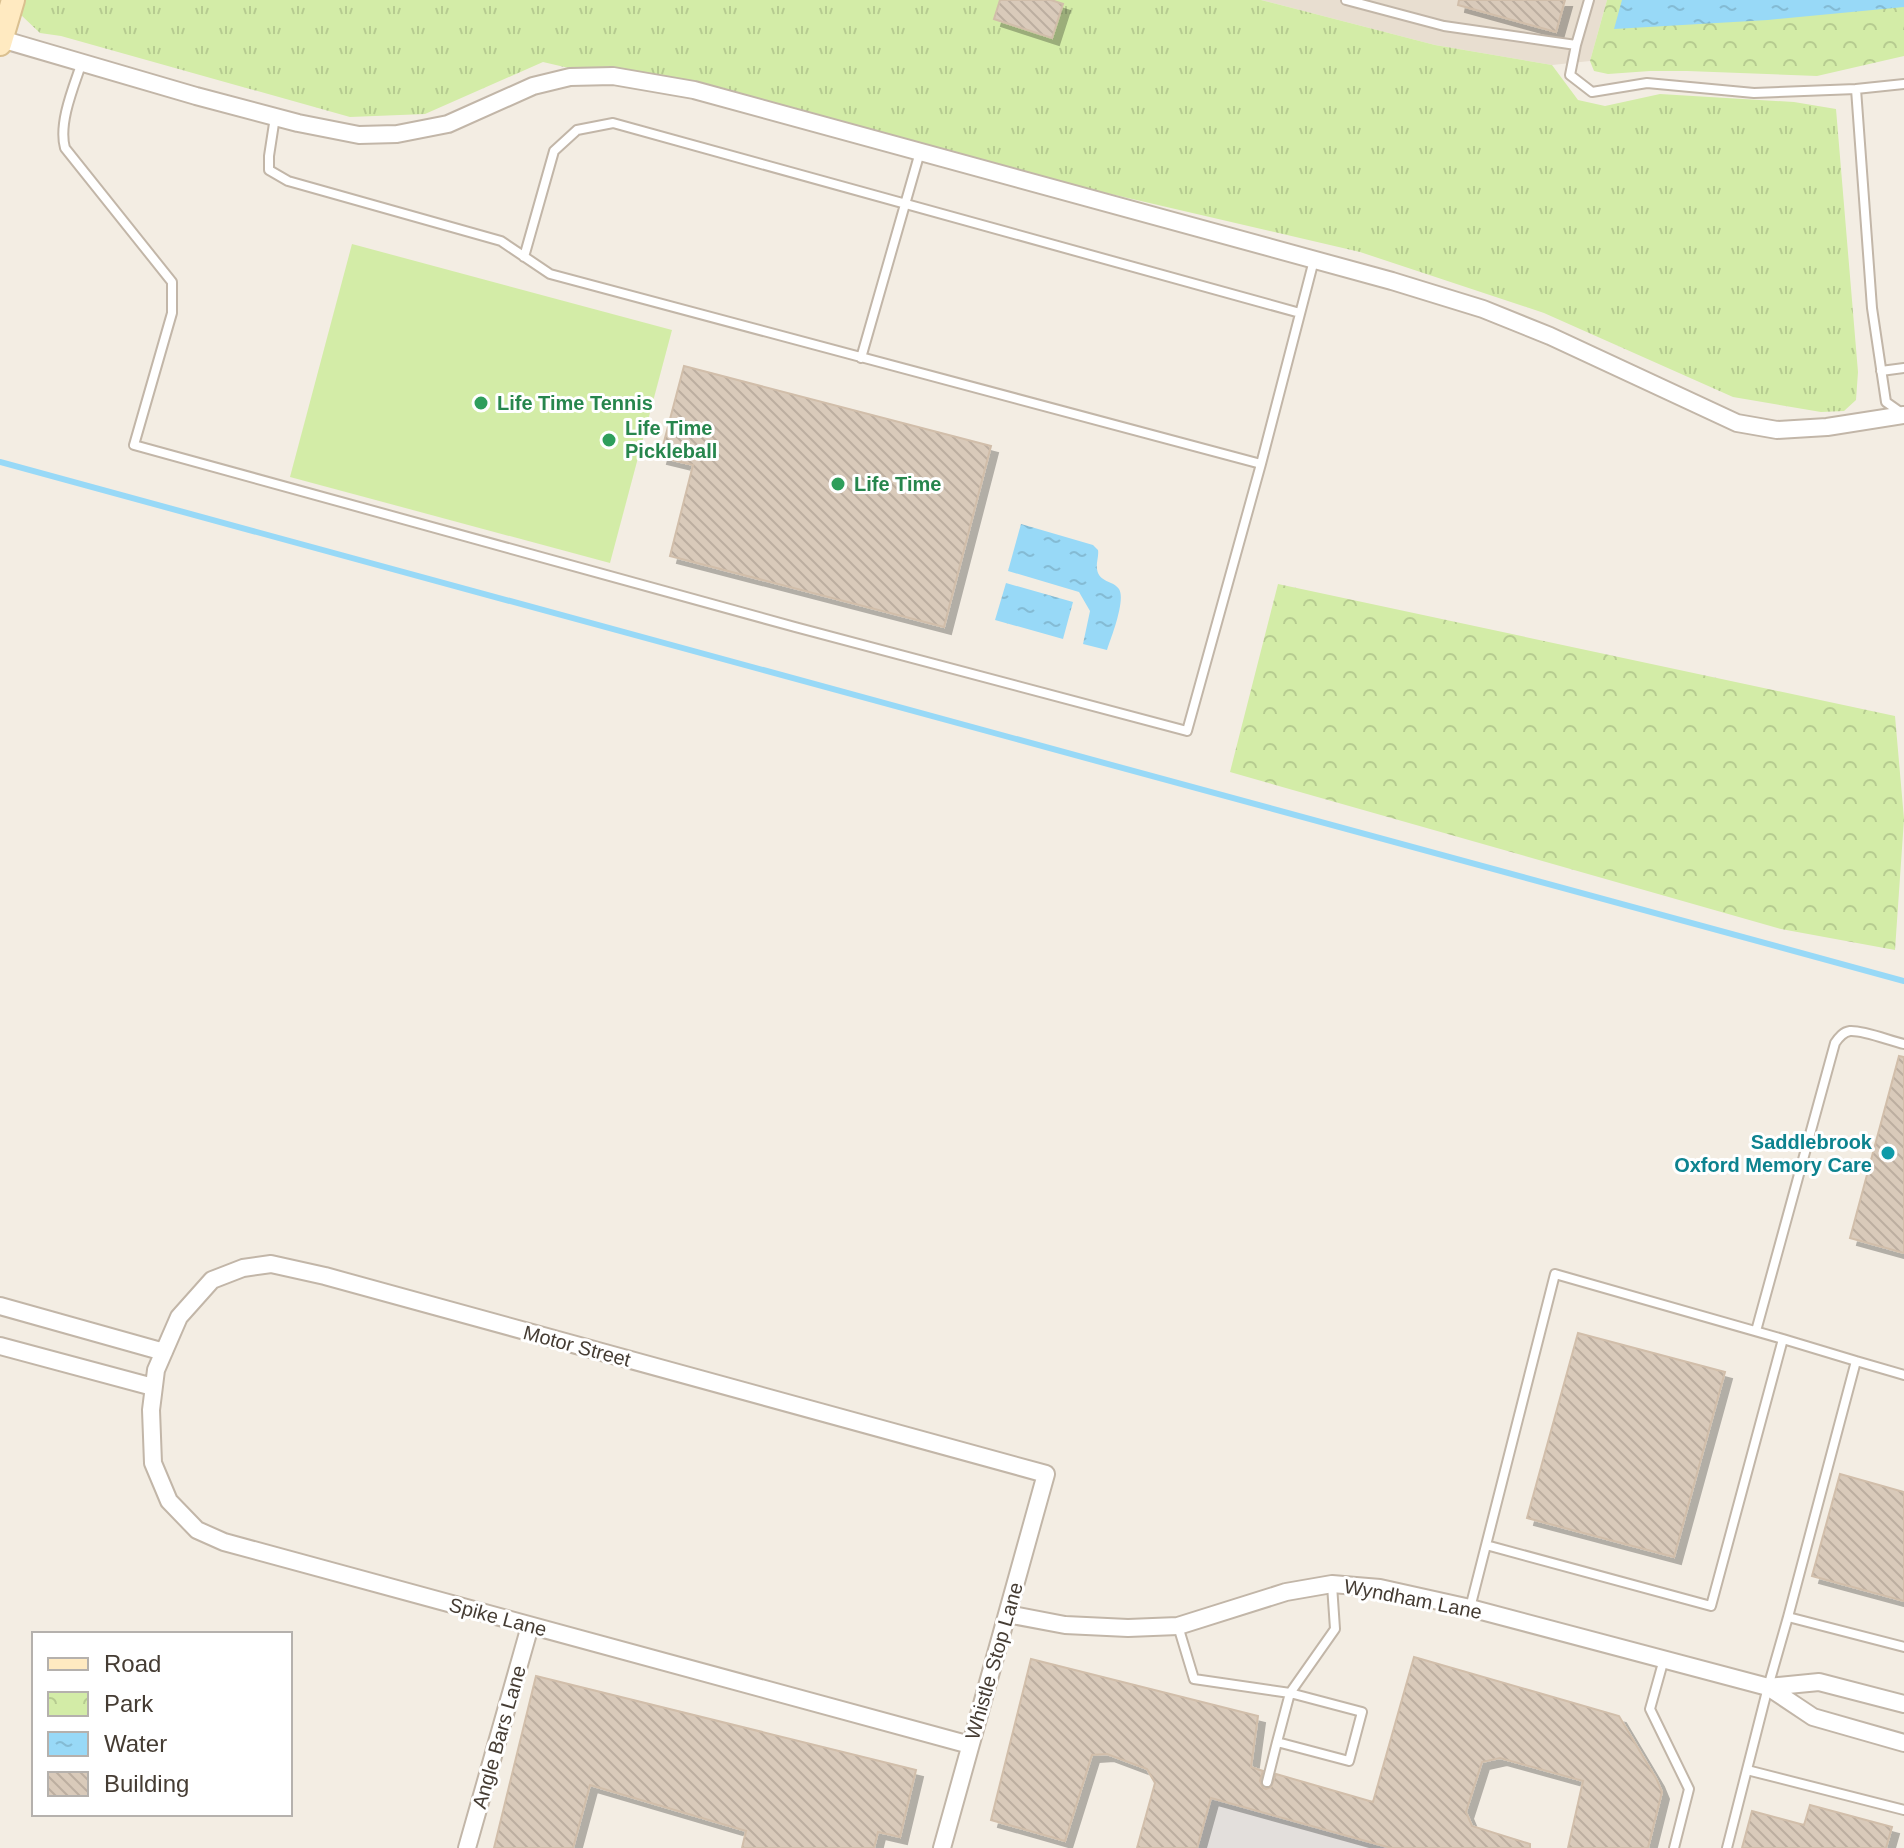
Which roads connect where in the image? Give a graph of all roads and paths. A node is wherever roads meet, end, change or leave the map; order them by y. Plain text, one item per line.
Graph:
1 (13, 0) edge
2 (1346, 0) edge
3 (1589, 0) edge
4 (1, 41) edge
5 (1576, 45) junction
6 (82, 62) junction
7 (1904, 84) edge
8 (1856, 89) junction
9 (275, 117) junction
10 (920, 152) junction
11 (905, 204) junction
12 (524, 257) junction
13 (1314, 260) junction
14 (1300, 313) junction
15 (861, 358) junction
16 (1904, 368) edge
17 (1881, 371) junction
18 (1904, 415) edge
19 (1261, 464) junction
20 (1904, 1044) edge
21 (0, 1306) edge
22 (1756, 1331) junction
23 (1783, 1339) junction
24 (0, 1346) edge
25 (164, 1352) junction
26 (1856, 1361) junction
27 (1904, 1375) edge
28 (154, 1379) junction
29 (1046, 1474) joint
30 (1486, 1545) junction
31 (1332, 1584) junction
32 (1470, 1608) junction
33 (1007, 1614) junction
34 (1788, 1617) junction
35 (530, 1626) junction
36 (1178, 1626) junction
37 (1904, 1647) edge
38 (1664, 1659) junction
39 (1768, 1687) junction
40 (1290, 1693) junction
41 (1904, 1704) edge
42 (1277, 1742) junction
43 (1904, 1743) edge
44 (970, 1745) junction
45 (1747, 1770) junction
46 (1267, 1782) dead end
47 (1904, 1810) edge
48 (467, 1848) edge
49 (942, 1848) edge
50 (1674, 1848) edge
51 (1727, 1848) edge

1 - 4 main road
2 - 5 lane
3 - 5 lane
4 - 6 street
5 - 8 lane
6 - 9 street
6 - 19 lane
7 - 8 lane
8 - 17 lane
9 - 10 street
9 - 12 lane
10 - 11 lane
10 - 13 street
11 - 12 lane
11 - 14 lane
11 - 15 lane
12 - 15 lane
13 - 14 lane
13 - 18 street
14 - 19 lane
15 - 19 lane
16 - 17 lane
17 - 18 lane
20 - 22 lane
21 - 25 street
22 - 23 lane
22 - 30 lane
23 - 26 lane
23 - 30 lane
24 - 28 street
25 - 28 street, Motor Street
25 - 29 street, Motor Street
26 - 27 lane
26 - 34 lane
28 - 35 street, Spike Lane
29 - 33 street, Whistle Stop Lane
30 - 32 lane
31 - 32 street, Wyndham Lane
31 - 36 street, Wyndham Lane
31 - 40 lane
32 - 38 street, Wyndham Lane
33 - 36 street, Wyndham Lane
33 - 44 street, Whistle Stop Lane
34 - 37 lane
34 - 39 lane
35 - 44 street, Spike Lane
35 - 48 street, Angle Bars Lane
36 - 40 lane
38 - 39 street, Wyndham Lane
38 - 50 lane
39 - 41 street, Wyndham Lane
39 - 43 street, Wyndham Lane
39 - 45 lane
40 - 42 lane
40 - 42 lane
42 - 46 lane
44 - 49 street, Whistle Stop Lane
45 - 47 lane
45 - 51 lane

